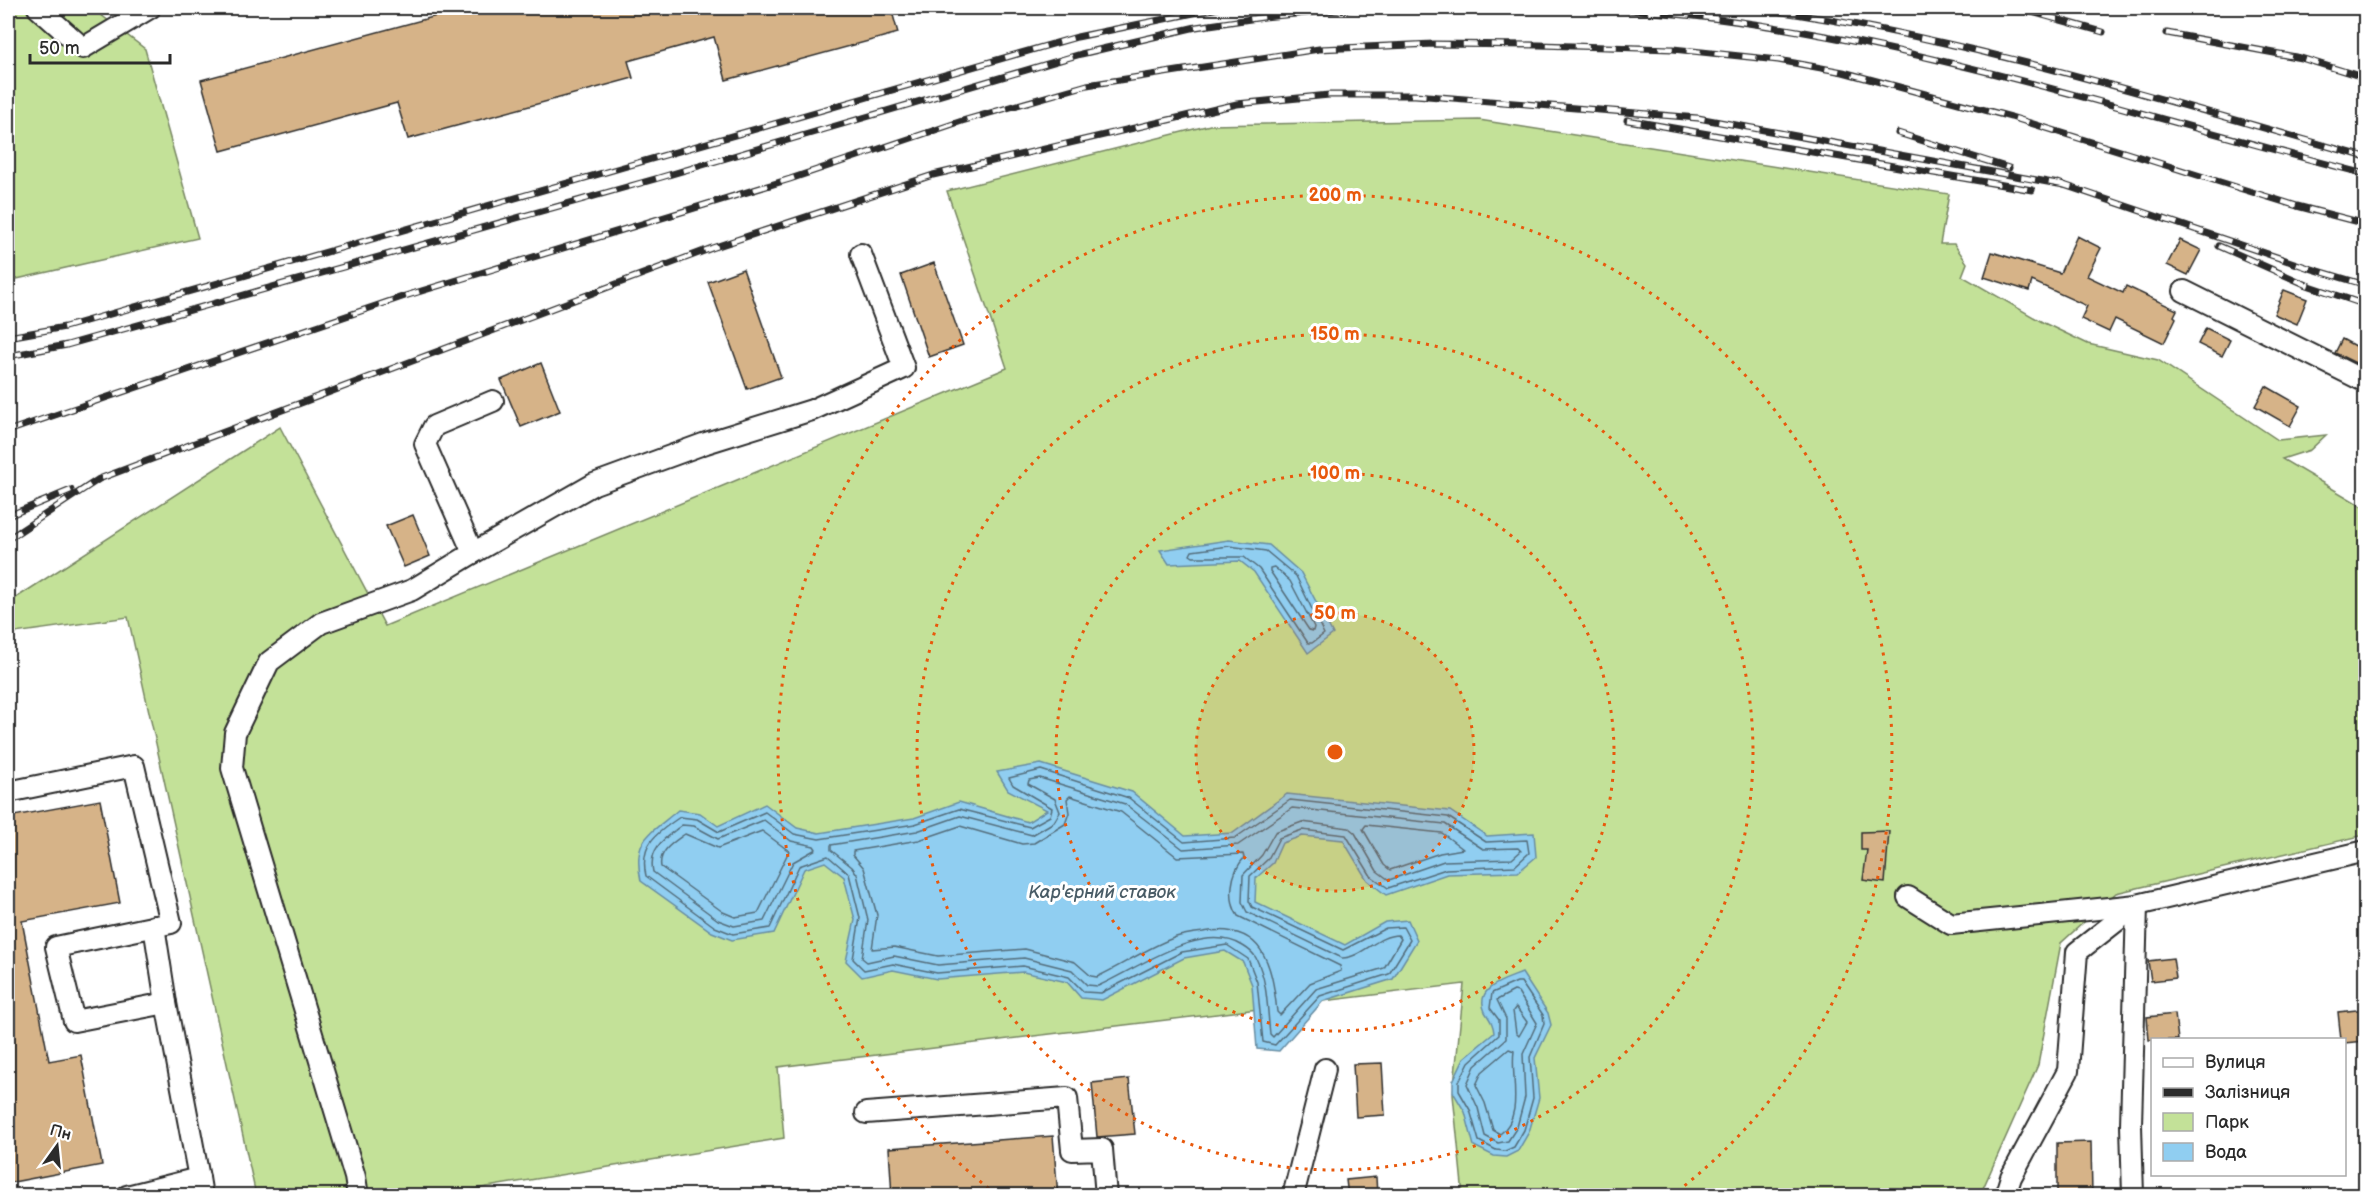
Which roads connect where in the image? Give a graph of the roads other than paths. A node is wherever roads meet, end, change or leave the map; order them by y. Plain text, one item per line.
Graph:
1 (38, 8) edge
2 (150, 8) edge
3 (861, 254) dead end
4 (2184, 291) dead end
5 (2366, 382) edge
6 (493, 401) dead end
7 (473, 553) junction
8 (8, 792) edge
9 (2366, 851) edge
10 (1908, 897) dead end
11 (2137, 905) junction
12 (154, 926) junction
13 (166, 1003) junction
14 (1324, 1069) dead end
15 (866, 1113) dead end
16 (201, 1187) edge
17 (127, 1196) edge
18 (358, 1196) edge
19 (1106, 1196) edge
20 (1293, 1196) edge
21 (2005, 1196) edge
22 (2133, 1196) edge

1 - 2 street
3 - 7 street
4 - 5 street
6 - 7 street
7 - 18 street
8 - 12 street
9 - 11 street
10 - 11 street
11 - 21 street
11 - 22 street
12 - 13 street
12 - 13 street
13 - 16 street
14 - 20 street
15 - 19 street
16 - 17 street

